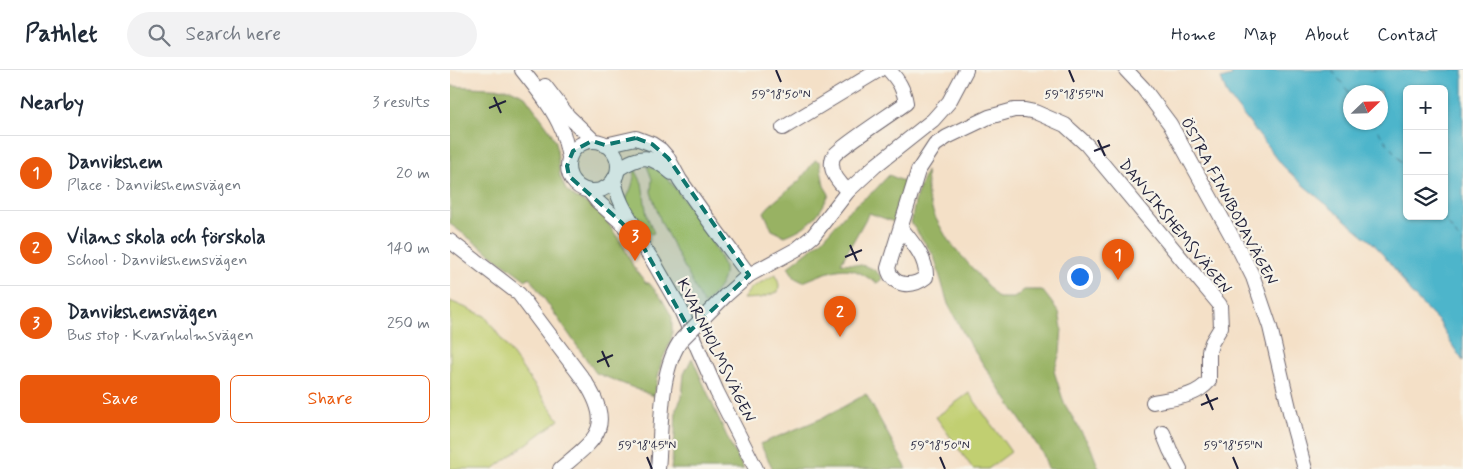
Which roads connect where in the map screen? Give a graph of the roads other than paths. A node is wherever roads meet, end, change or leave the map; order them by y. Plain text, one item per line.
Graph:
1 (522, 70) edge
2 (533, 70) edge
3 (879, 70) edge
4 (888, 70) edge
5 (966, 70) edge
6 (1133, 72) edge
7 (783, 128) dead end
8 (921, 131) junction
9 (600, 143) junction
10 (935, 145) junction
11 (569, 157) junction
12 (616, 174) junction
13 (680, 180) junction
14 (848, 191) junction
15 (588, 192) junction
16 (901, 228) dead end
17 (450, 241) edge
18 (644, 248) junction
19 (749, 275) junction
20 (1152, 402) dead end
21 (1164, 433) dead end
22 (560, 469) edge
23 (658, 469) edge
24 (756, 469) edge
25 (1180, 469) edge
26 (1305, 469) edge

1 - 11 street, KVARNHOLMSVÄGEN
2 - 9 street, KVARNHOLMSVÄGEN
3 - 7 street
4 - 14 street
5 - 8 street
6 - 26 street, ÖSTRA FINNBODAVÄGEN
8 - 10 street
8 - 14 street
9 - 11 street
9 - 12 street, KVARNHOLMSVÄGEN
9 - 13 street
10 - 16 street, DANVIKSHEMSVÄGEN
10 - 20 street, DANVIKSHEMSVÄGEN
11 - 15 street, KVARNHOLMSVÄGEN
12 - 13 street
12 - 15 street
12 - 18 street, KVARNHOLMSVÄGEN
13 - 19 street
14 - 19 street
15 - 18 street, KVARNHOLMSVÄGEN
17 - 22 street
18 - 24 street, KVARNHOLMSVÄGEN
19 - 23 street, bridge
21 - 25 street

